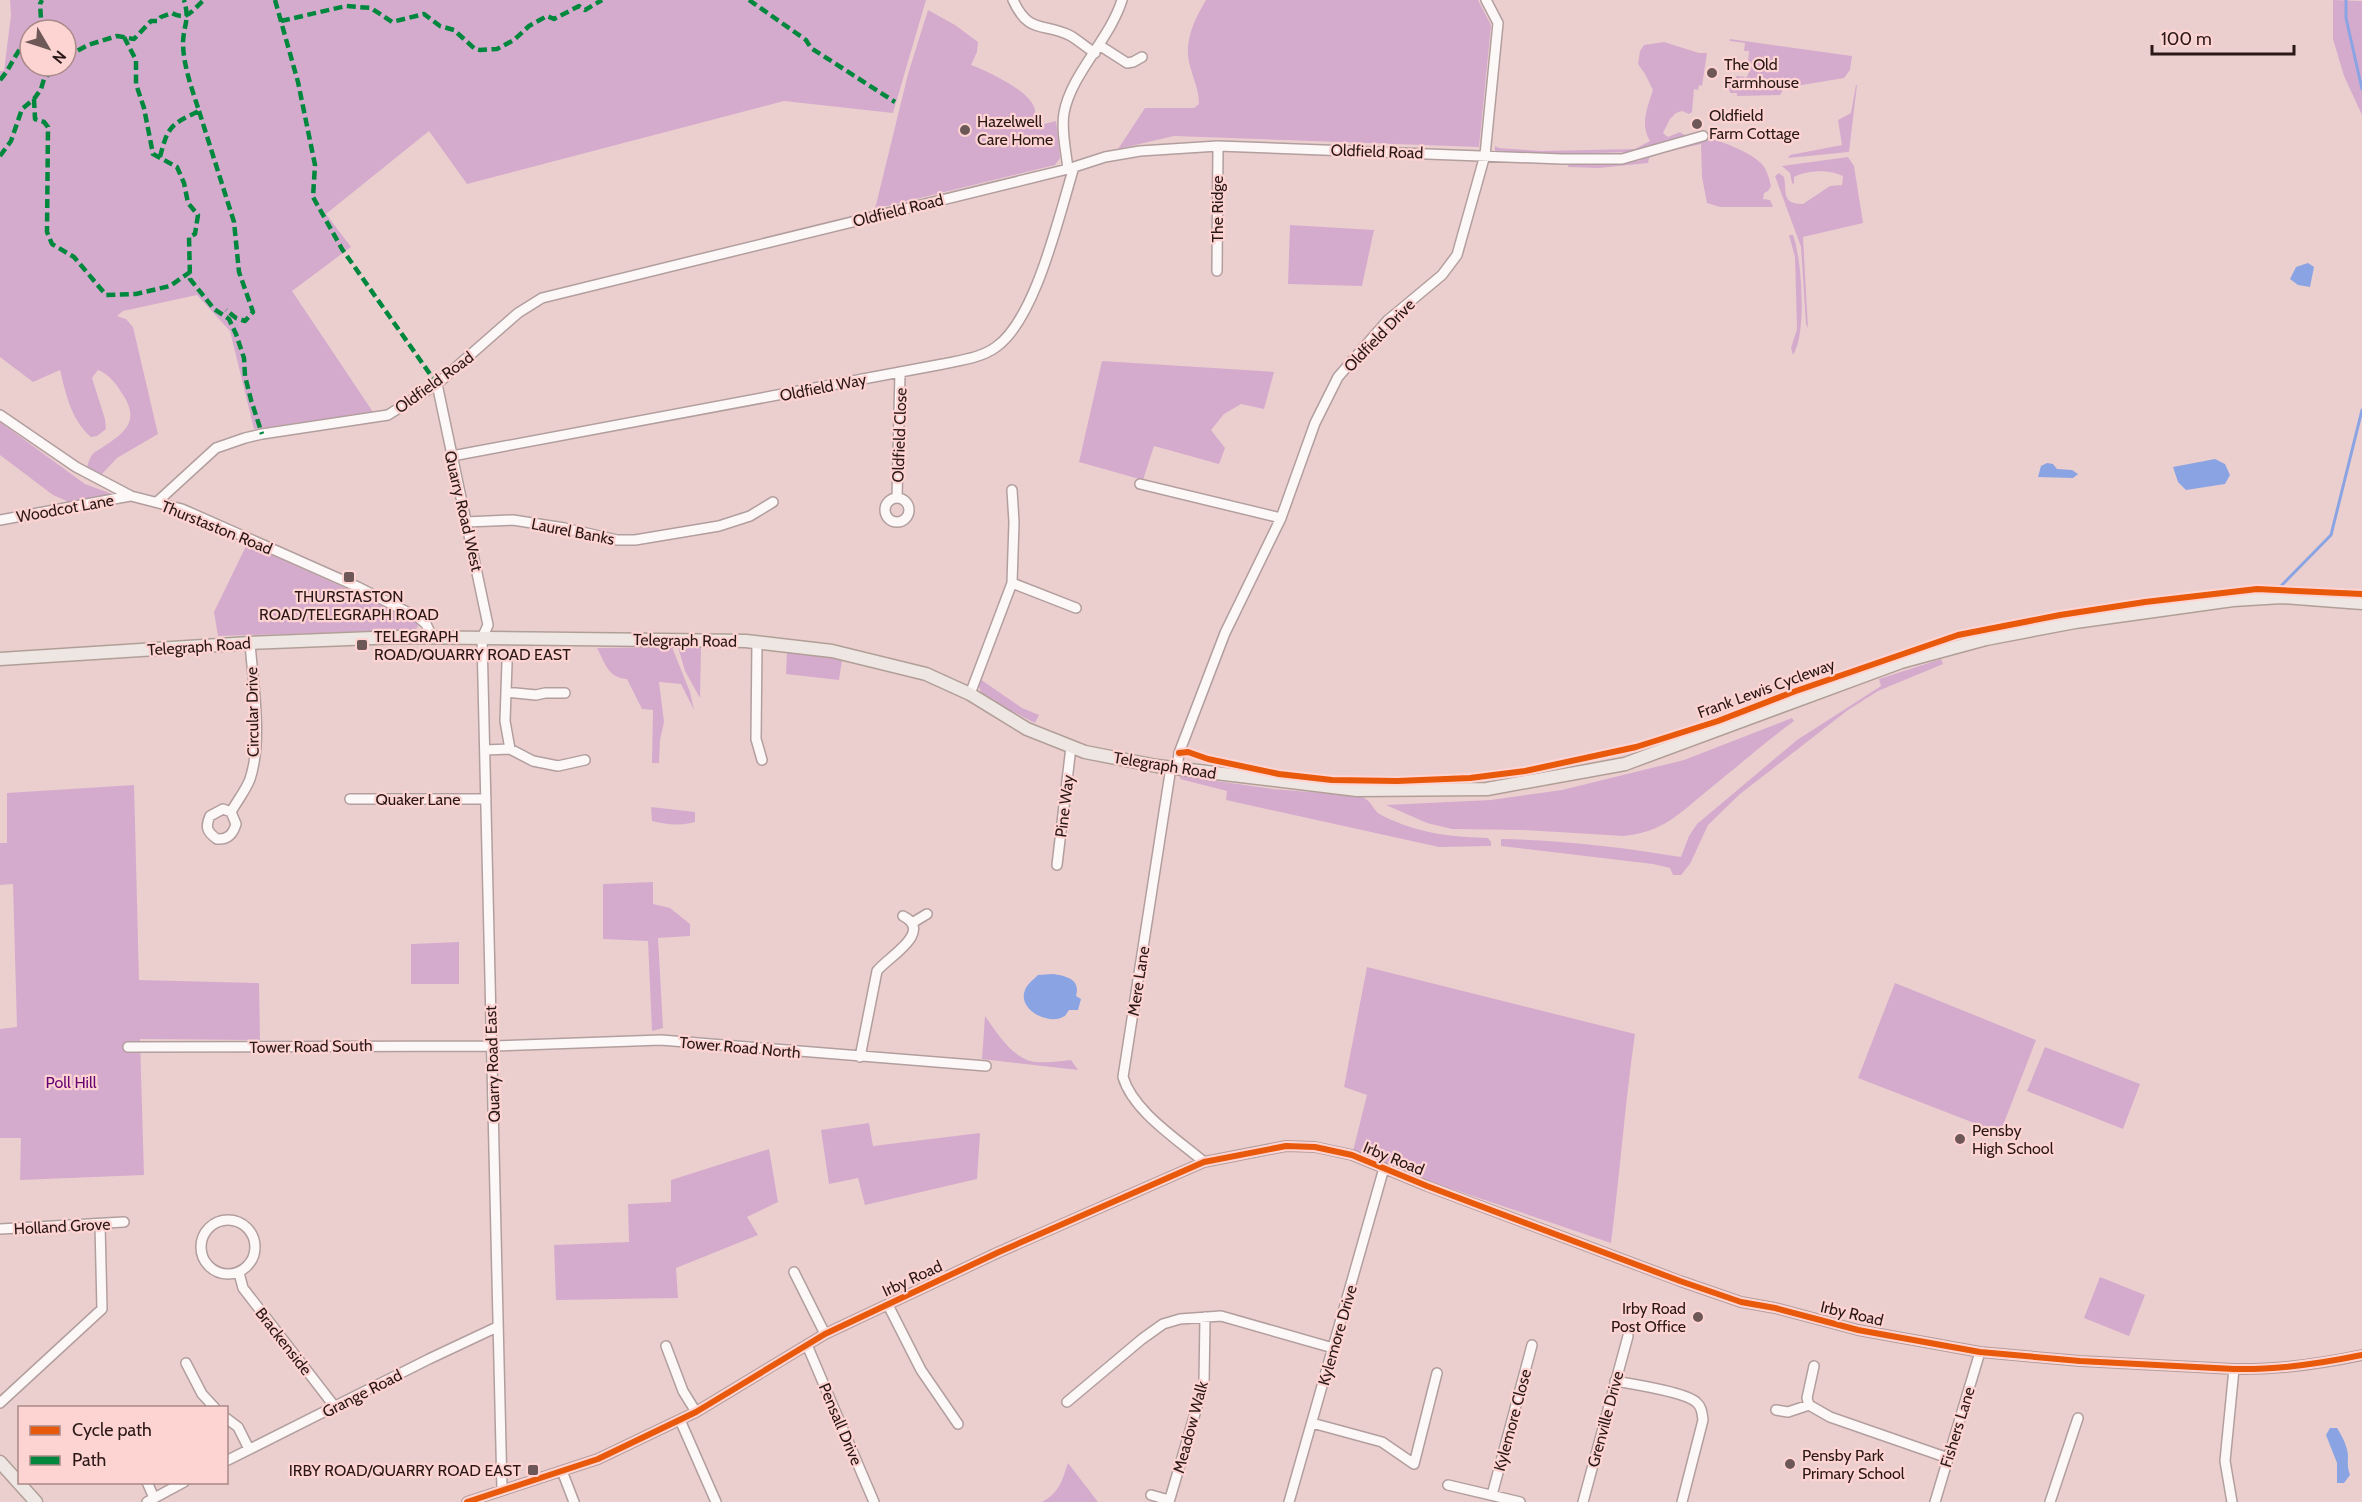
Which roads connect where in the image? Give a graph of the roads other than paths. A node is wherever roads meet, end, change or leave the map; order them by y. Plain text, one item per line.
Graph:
1 (1013, 0) edge
2 (1122, 0) edge
3 (1486, 0) edge
4 (1097, 49) junction
5 (1142, 57) dead end
6 (1703, 136) dead end
7 (1218, 146) junction
8 (1485, 155) junction
9 (1071, 168) junction
10 (1217, 271) dead end
11 (900, 373) junction
12 (437, 384) junction
13 (0, 415) edge
14 (452, 456) junction
15 (1140, 484) dead end
16 (1011, 490) dead end
17 (131, 496) junction
18 (897, 498) dead end
19 (158, 502) junction
20 (773, 502) dead end
21 (750, 516) junction
22 (1281, 518) junction
23 (0, 520) edge
24 (466, 522) junction
25 (756, 526) dead end
26 (1012, 584) junction
27 (2362, 603) edge
28 (1076, 608) dead end
29 (432, 637) junction
30 (482, 638) junction
31 (757, 642) junction
32 (250, 643) junction
33 (0, 659) edge
34 (507, 663) dead end
35 (506, 693) junction
36 (565, 693) dead end
37 (970, 694) junction
38 (1071, 747) junction
39 (510, 749) junction
40 (485, 750) junction
41 (585, 759) dead end
42 (762, 760) dead end
43 (1174, 767) junction
44 (350, 799) dead end
45 (486, 799) junction
46 (231, 812) dead end
47 (1057, 865) dead end
48 (927, 914) dead end
49 (903, 916) dead end
50 (912, 923) junction
51 (493, 1046) junction
52 (128, 1047) dead end
53 (860, 1057) junction
54 (986, 1066) dead end
55 (1204, 1162) junction
56 (1384, 1168) junction
57 (124, 1222) dead end
58 (100, 1224) junction
59 (0, 1229) edge
60 (794, 1272) dead end
61 (239, 1273) junction
62 (888, 1305) junction
63 (1205, 1317) junction
64 (497, 1327) junction
65 (825, 1334) junction
66 (1628, 1336) dead end
67 (807, 1345) junction
68 (666, 1346) dead end
69 (1532, 1346) dead end
70 (1333, 1348) junction
71 (1980, 1352) junction
72 (2362, 1355) edge
73 (186, 1363) dead end
74 (1814, 1366) dead end
75 (2234, 1369) junction
76 (1437, 1373) dead end
77 (1615, 1381) junction
78 (0, 1402) edge
79 (1067, 1402) dead end
80 (1809, 1405) junction
81 (214, 1406) edge
82 (335, 1407) junction
83 (1776, 1410) dead end
84 (696, 1412) junction
85 (2078, 1418) dead end
86 (228, 1420) edge
87 (680, 1420) junction
88 (1312, 1423) junction
89 (958, 1424) dead end
90 (249, 1449) junction
91 (1948, 1458) junction
92 (228, 1460) edge
93 (0, 1462) edge
94 (562, 1471) junction
95 (18, 1482) edge
96 (20, 1484) edge
97 (147, 1484) edge
98 (180, 1484) edge
99 (1448, 1485) dead end
100 (502, 1490) junction
101 (1151, 1495) dead end
102 (1492, 1495) junction
103 (151, 1500) edge
104 (1169, 1501) edge
105 (36, 1502) edge
106 (467, 1502) edge
107 (574, 1502) edge
108 (716, 1502) edge
109 (874, 1502) edge
110 (1288, 1502) edge
111 (1520, 1502) edge
112 (1583, 1502) edge
113 (1682, 1502) edge
114 (1935, 1502) edge
115 (2050, 1502) edge
116 (2232, 1502) edge

1 - 4 street
2 - 4 street
3 - 8 street, Oldfield Drive
4 - 5 street
4 - 9 street
6 - 8 street, Oldfield Road
7 - 8 street, Oldfield Road
7 - 9 street, Oldfield Road
7 - 10 street, The Ridge
8 - 22 street, Oldfield Drive
9 - 11 street, Oldfield Way
9 - 12 street, Oldfield Road
11 - 14 street, Oldfield Way
11 - 18 street, Oldfield Close
12 - 14 street, Quarry Road West
12 - 19 street, Oldfield Road
13 - 17 street, Thurstaston Road
14 - 24 street, Quarry Road West
15 - 22 street
16 - 26 street
17 - 19 street, Thurstaston Road
17 - 23 street, Woodcot Lane
19 - 29 street, Thurstaston Road
20 - 21 street, Laurel Banks
21 - 24 street, Laurel Banks
21 - 25 street
22 - 43 street, Oldfield Drive
24 - 30 street, Quarry Road West
26 - 28 street
26 - 37 street
27 - 43 main road, Telegraph Road
29 - 30 main road, Telegraph Road
29 - 32 main road, Telegraph Road
30 - 31 main road, Telegraph Road
30 - 40 street, Quarry Road East
31 - 37 main road, Telegraph Road
31 - 42 street
32 - 33 main road, Telegraph Road
32 - 46 street, Circular Drive
34 - 35 street
35 - 36 street
35 - 39 street
37 - 38 main road, Telegraph Road
38 - 43 main road, Telegraph Road
38 - 47 street, Pine Way
39 - 40 street
39 - 41 street
40 - 45 street, Quarry Road East
43 - 55 street, Mere Lane
44 - 45 street, Quaker Lane
45 - 51 street, Quarry Road East
48 - 50 street
49 - 50 street
50 - 53 street
51 - 52 street, Tower Road South
51 - 53 street, Tower Road North
51 - 64 street, Quarry Road East
53 - 54 street, Tower Road North
55 - 56 street, Irby Road
55 - 62 street, Irby Road
56 - 70 street, Kylemore Drive
56 - 71 street, Irby Road
57 - 58 street, Holland Grove
58 - 59 street, Holland Grove
58 - 78 street
60 - 65 street
61 - 61 street
61 - 82 street, Brackenside
62 - 65 street, Irby Road
62 - 89 street
63 - 70 street
63 - 79 street
63 - 104 street, Meadow Walk
64 - 82 street, Grange Road
64 - 100 street, Quarry Road East
65 - 67 street, Irby Road
66 - 77 street, Grenville Drive
67 - 84 street, Irby Road
67 - 109 street, Pensall Drive
68 - 84 street
69 - 102 street, Kylemore Close
70 - 88 street, Kylemore Drive
71 - 75 street, Irby Road
71 - 91 street, Fishers Lane
72 - 75 street, Irby Road
73 - 81 street
74 - 80 street
75 - 116 street
76 - 88 street
77 - 112 street, Grenville Drive
77 - 113 street
80 - 83 street
80 - 91 street
82 - 90 street, Grange Road
84 - 87 street, Irby Road
85 - 115 street
86 - 90 street
87 - 94 street, Irby Road
87 - 108 street
88 - 110 street, Kylemore Drive
90 - 92 street, Grange Road
91 - 114 street, Fishers Lane
93 - 95 main road
94 - 100 street, Irby Road
94 - 107 street
96 - 105 main road
97 - 103 street
98 - 103 street
99 - 102 street
100 - 106 street, Irby Road
101 - 104 street, Meadow Walk
102 - 111 street

